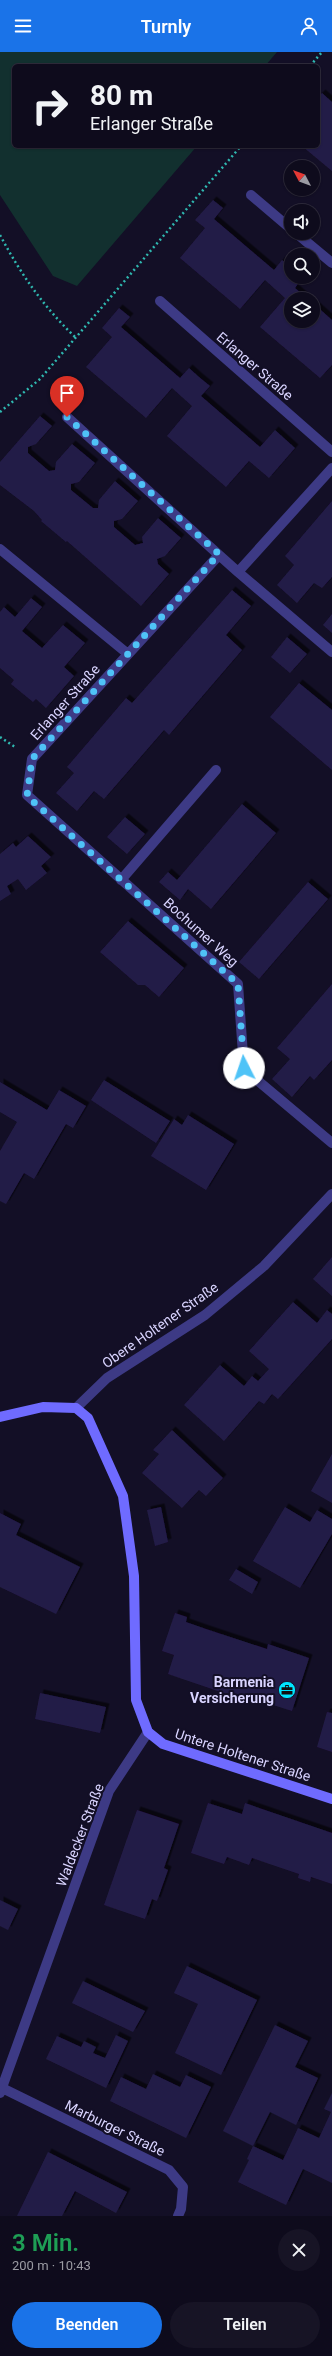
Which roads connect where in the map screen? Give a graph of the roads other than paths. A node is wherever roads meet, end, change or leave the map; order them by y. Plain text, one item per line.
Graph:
1 (251, 195) dead end
2 (284, 223) edge
3 (304, 240) edge
4 (332, 264) edge
5 (160, 301) dead end
6 (67, 417) dead end
7 (332, 452) edge
8 (332, 468) edge
9 (0, 549) edge
10 (219, 554) junction
11 (238, 572) junction
12 (332, 652) edge
13 (128, 654) junction
14 (216, 770) dead end
15 (27, 796) joint
16 (121, 880) junction
17 (332, 1143) edge
18 (332, 1194) edge
19 (76, 1408) junction
20 (0, 1416) edge
21 (148, 1732) junction
22 (332, 1799) edge
23 (1, 2090) edge
24 (178, 2216) edge

1 - 2 street
3 - 4 street
5 - 7 street, Erlanger Straße
6 - 10 street
8 - 11 street
9 - 13 street
10 - 11 street
10 - 13 street, Erlanger Straße
11 - 12 street
13 - 15 street, Erlanger Straße
14 - 16 street
15 - 16 street, Bochumer Weg
16 - 17 street, Bochumer Weg
18 - 19 street, Obere Holtener Straße
19 - 20 street
19 - 21 street
21 - 22 street, Untere Holtener Straße
21 - 23 street, Waldecker Straße
23 - 24 street, Marburger Straße

